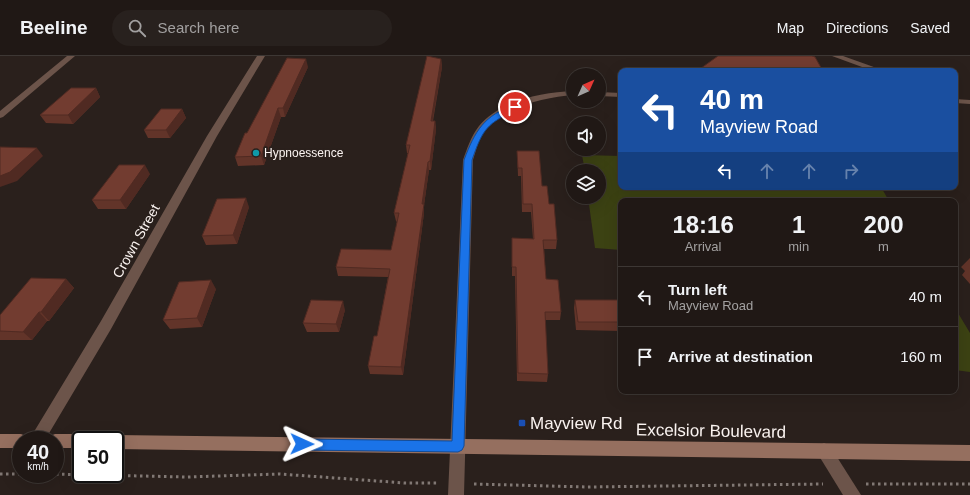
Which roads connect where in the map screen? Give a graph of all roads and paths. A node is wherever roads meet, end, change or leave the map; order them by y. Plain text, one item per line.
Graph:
1 (71, 56) edge
2 (261, 56) edge
3 (836, 56) edge
4 (872, 68) edge
5 (566, 94) edge
6 (606, 94) edge
7 (618, 95) edge
8 (958, 101) edge
9 (970, 102) edge
10 (0, 115) edge
11 (42, 431) edge
12 (0, 441) edge
13 (12, 441) edge
14 (124, 442) edge
15 (458, 446) junction
16 (824, 451) junction
17 (970, 453) edge
18 (0, 474) edge
19 (12, 474) edge
20 (64, 474) edge
21 (970, 484) edge
22 (456, 489) edge
23 (849, 489) edge

1 - 10 street
2 - 11 street, Crown Street
3 - 4 street
5 - 15 street
6 - 7 street
8 - 9 street
12 - 13 main road
14 - 15 main road, Excelsior Boulevard
15 - 16 main road, Excelsior Boulevard
15 - 22 street
16 - 17 main road, Excelsior Boulevard
16 - 23 street
18 - 19 path
20 - 22 path
21 - 23 path
22 - 23 path

